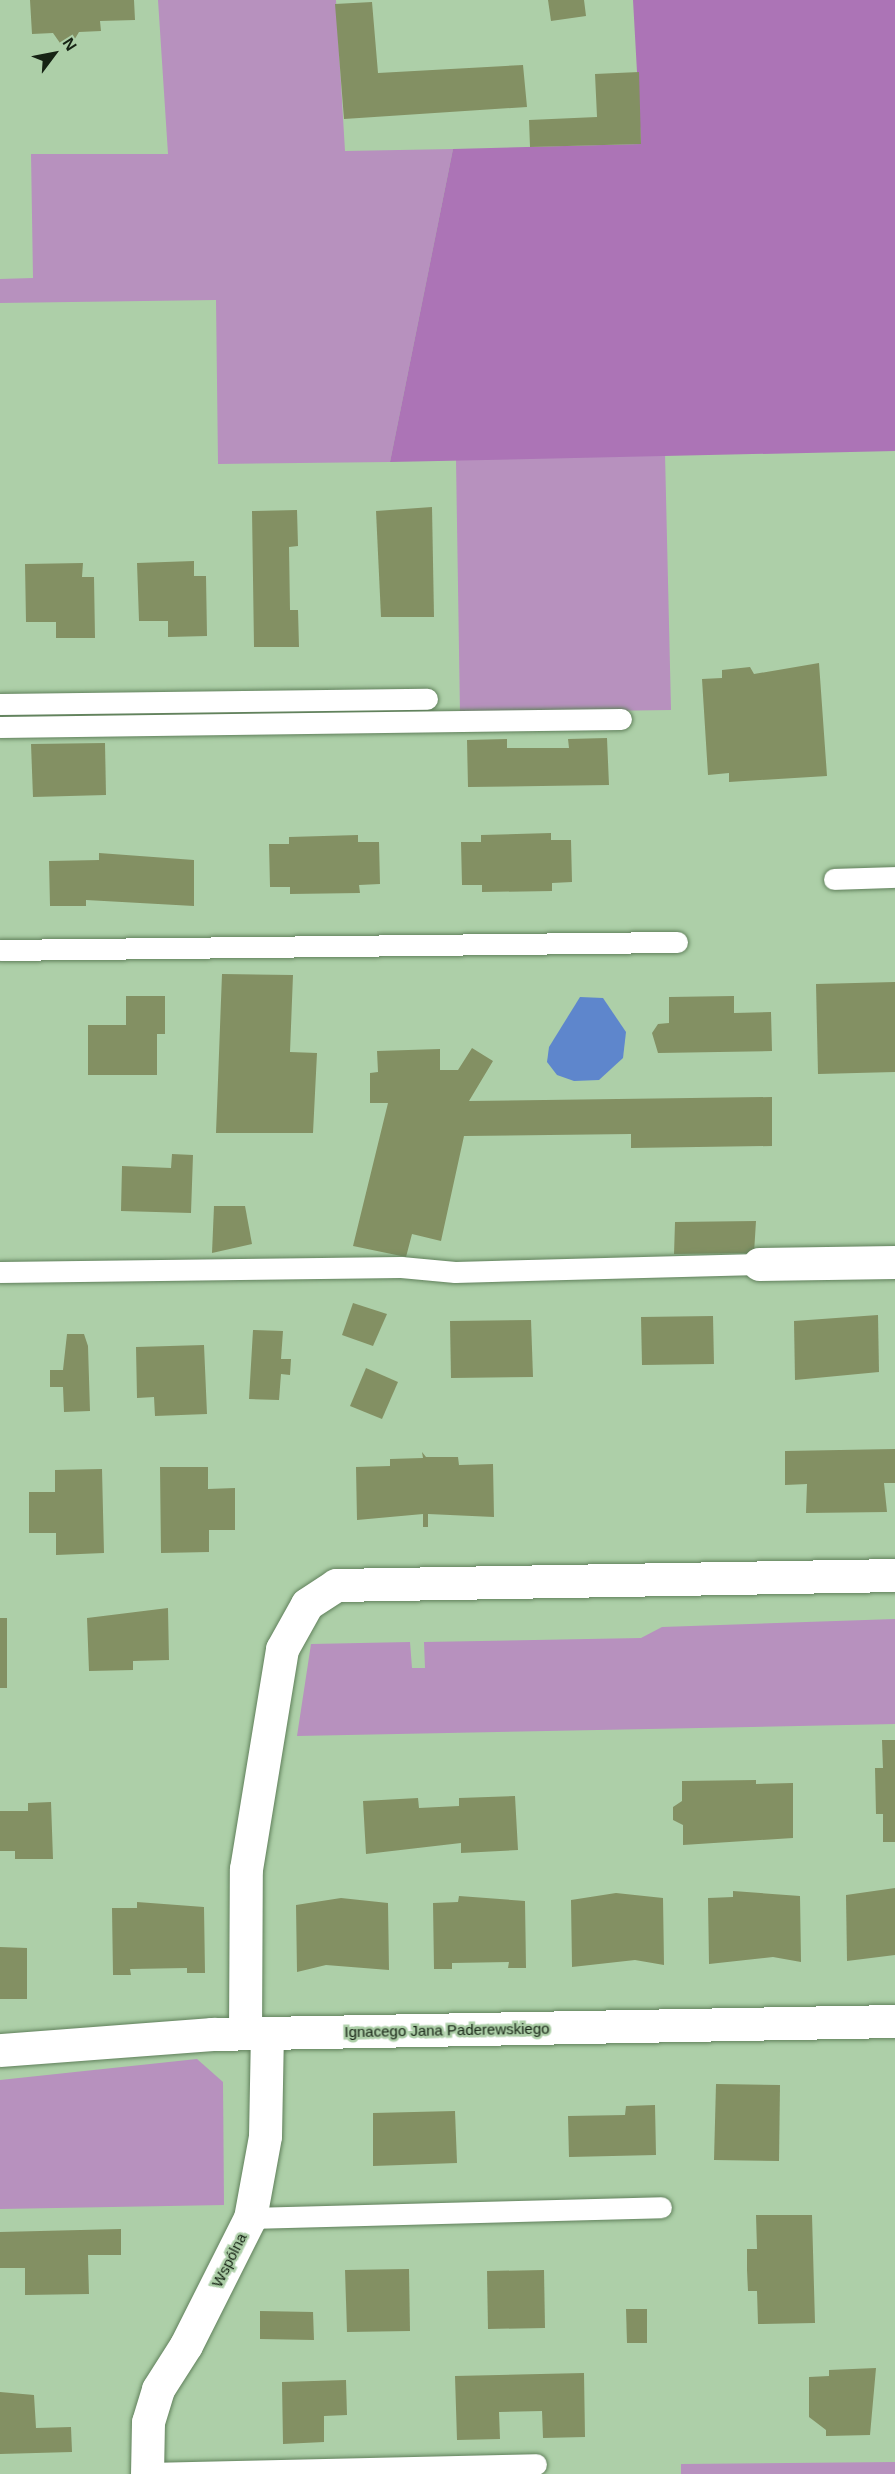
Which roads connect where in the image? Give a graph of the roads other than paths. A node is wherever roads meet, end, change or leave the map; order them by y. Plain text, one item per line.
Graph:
1 (427, 699) dead end
2 (0, 704) edge
3 (621, 719) dead end
4 (0, 728) edge
5 (895, 877) edge
6 (834, 879) dead end
7 (678, 942) dead end
8 (0, 950) edge
9 (895, 1262) edge
10 (759, 1264) joint
11 (0, 1272) edge
12 (895, 1575) edge
13 (895, 2022) edge
14 (256, 2033) junction
15 (0, 2050) edge
16 (662, 2206) dead end
17 (250, 2218) junction
18 (536, 2464) dead end
19 (147, 2473) edge

1 - 2 lane
3 - 4 lane
5 - 6 lane
7 - 8 lane
9 - 10 street
10 - 11 lane
12 - 14 street, Wspólna
13 - 14 street, Ignacego Jana Paderewskiego
14 - 15 street, Ignacego Jana Paderewskiego
14 - 17 street, Wspólna
16 - 17 lane
17 - 19 street, Wspólna
18 - 19 lane

